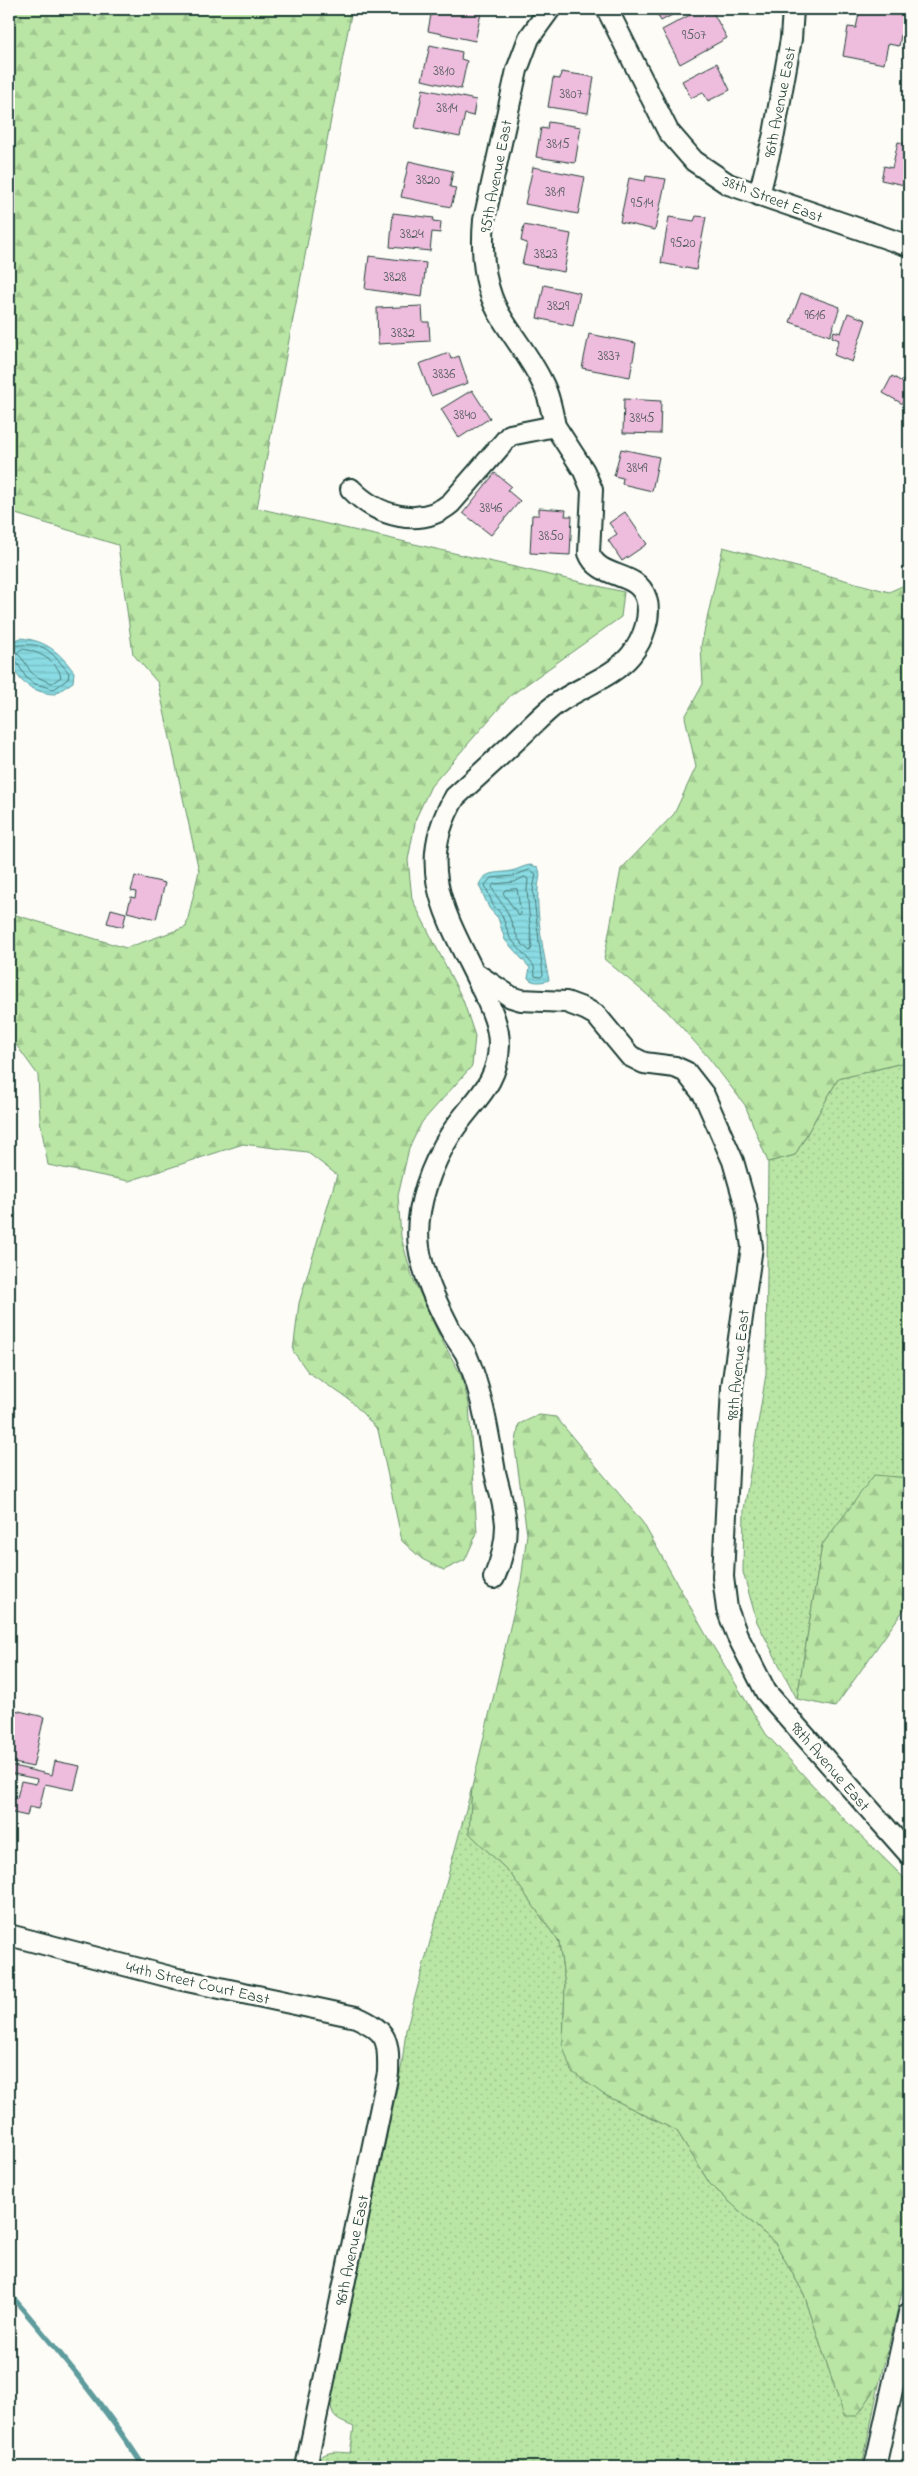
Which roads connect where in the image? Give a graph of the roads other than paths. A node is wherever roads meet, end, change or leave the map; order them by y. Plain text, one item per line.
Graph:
1 (550, 9) edge
2 (607, 9) edge
3 (792, 9) edge
4 (759, 195) junction
5 (909, 246) edge
6 (555, 426) junction
7 (350, 489) dead end
8 (474, 973) junction
9 (494, 1578) dead end
10 (909, 1854) edge
11 (9, 1935) edge
12 (384, 2034) joint
13 (909, 2313) edge
14 (306, 2467) edge
15 (876, 2467) edge

1 - 6 street, 95th Avenue East
2 - 4 street, 38th Street East
3 - 4 street, 96th Avenue East
4 - 5 street, 38th Street East
6 - 7 street
6 - 8 street, 95th Avenue East
8 - 9 street
8 - 10 street, 98th Avenue East
11 - 12 street, 44th Street Court East
12 - 14 street, 96th Avenue East
13 - 15 street

